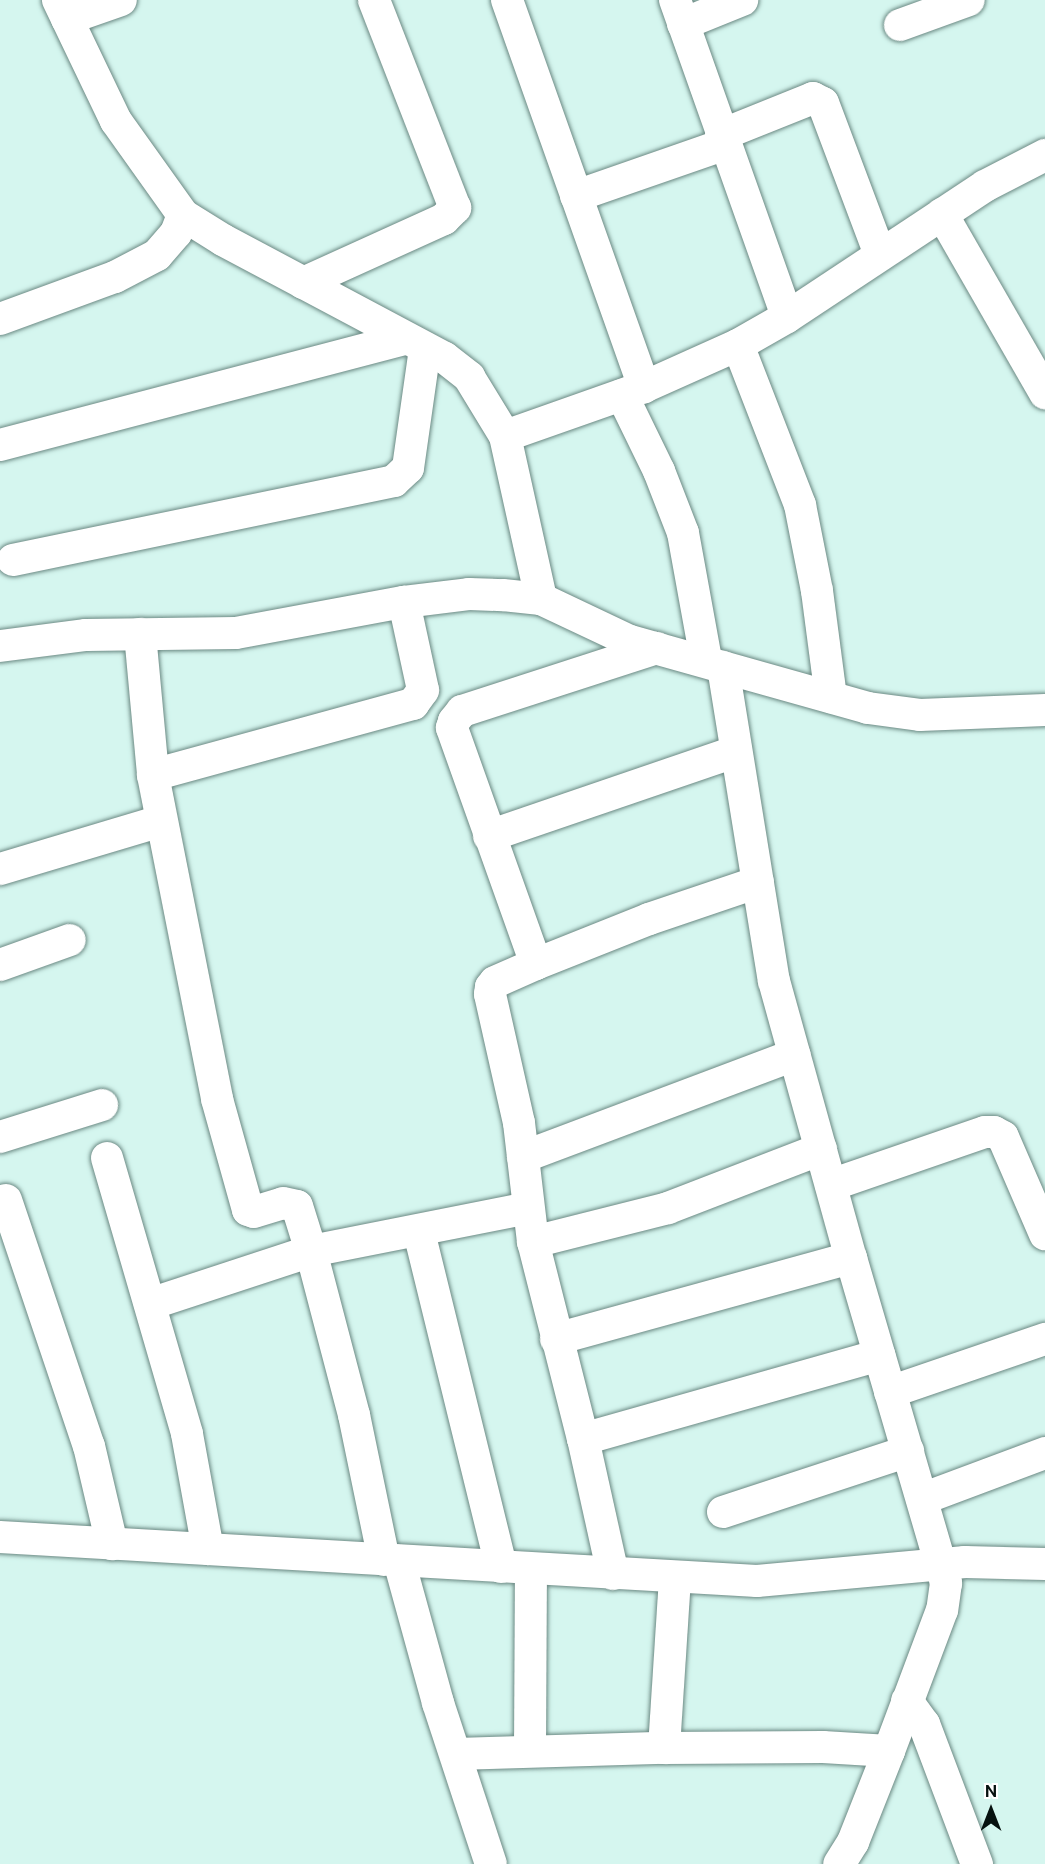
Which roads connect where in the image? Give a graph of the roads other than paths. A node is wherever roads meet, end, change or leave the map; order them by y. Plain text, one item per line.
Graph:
1 (121, 0) edge
2 (374, 0) edge
3 (507, 0) edge
4 (742, 0) edge
5 (969, 0) edge
6 (62, 9) edge
7 (679, 12) edge
8 (900, 26) dead end
9 (723, 139) junction
10 (1045, 155) edge
11 (576, 196) junction
12 (942, 214) junction
13 (183, 215) junction
14 (880, 255) junction
15 (303, 284) junction
16 (787, 317) junction
17 (0, 319) edge
18 (415, 344) junction
19 (738, 345) junction
20 (1042, 380) edge
21 (633, 391) junction
22 (505, 436) junction
23 (0, 445) edge
24 (13, 560) dead end
25 (541, 599) junction
26 (404, 602) junction
27 (140, 634) junction
28 (0, 646) edge
29 (657, 648) junction
30 (714, 664) junction
31 (831, 697) junction
32 (1045, 710) edge
33 (735, 752) junction
34 (153, 775) junction
35 (162, 821) junction
36 (489, 836) junction
37 (0, 868) edge
38 (758, 882) junction
39 (70, 940) dead end
40 (536, 964) junction
41 (0, 965) edge
42 (795, 1055) junction
43 (102, 1105) dead end
44 (0, 1137) edge
45 (821, 1149) junction
46 (523, 1157) junction
47 (107, 1158) dead end
48 (831, 1185) junction
49 (6, 1200) dead end
50 (528, 1208) junction
51 (419, 1232) junction
52 (1045, 1234) edge
53 (533, 1242) junction
54 (311, 1251) junction
55 (851, 1258) junction
56 (150, 1305) junction
57 (556, 1339) junction
58 (1045, 1339) edge
59 (879, 1355) junction
60 (890, 1392) junction
61 (583, 1439) junction
62 (908, 1451) junction
63 (1045, 1453) edge
64 (922, 1500) junction
65 (723, 1512) dead end
66 (0, 1537) edge
67 (112, 1544) junction
68 (208, 1549) junction
69 (392, 1561) junction
70 (941, 1564) junction
71 (1045, 1564) edge
72 (516, 1568) junction
73 (614, 1574) junction
74 (675, 1578) junction
75 (908, 1701) junction
76 (664, 1748) junction
77 (530, 1751) junction
78 (889, 1751) junction
79 (456, 1754) junction
80 (854, 1857) edge
81 (491, 1864) edge
82 (977, 1864) edge

1 - 6 street
2 - 15 street
3 - 11 street
4 - 7 street
5 - 8 street
6 - 13 street
7 - 9 street
9 - 11 street
9 - 14 street
9 - 16 street
10 - 12 street
11 - 21 street
12 - 14 street
12 - 20 street
13 - 15 street
13 - 17 street
14 - 16 street
15 - 18 street
16 - 19 street
18 - 22 street
18 - 23 street
18 - 24 street
19 - 21 street
19 - 31 street
21 - 22 street
21 - 30 street
22 - 25 street
25 - 26 street
25 - 29 street
26 - 27 street
26 - 34 street
27 - 28 street
27 - 34 street
29 - 30 street
29 - 36 street
30 - 31 street
30 - 33 street
31 - 32 street
33 - 36 street
33 - 38 street
34 - 35 street
35 - 37 street
35 - 54 street
36 - 40 street
38 - 40 street
38 - 42 street
39 - 41 street
40 - 46 street
42 - 45 street
42 - 46 street
43 - 44 street
45 - 48 street
45 - 53 street
46 - 50 street
47 - 56 street
48 - 52 street
48 - 55 street
49 - 67 street
50 - 51 street
50 - 53 street
51 - 54 street
51 - 72 street
53 - 57 street
54 - 56 street
54 - 69 street
55 - 57 street
55 - 59 street
56 - 68 street
57 - 61 street
58 - 60 street
59 - 60 street
59 - 61 street
60 - 62 street
61 - 73 street
62 - 64 street
62 - 65 street
63 - 64 street
64 - 70 street
66 - 67 street
67 - 68 street
68 - 69 street
69 - 72 street
69 - 79 street
70 - 71 street
70 - 74 street
70 - 75 street
72 - 73 street
72 - 77 street
73 - 74 street
74 - 76 street
75 - 78 street
75 - 82 street
76 - 77 street
76 - 78 street
77 - 79 street
78 - 80 street
79 - 81 street

